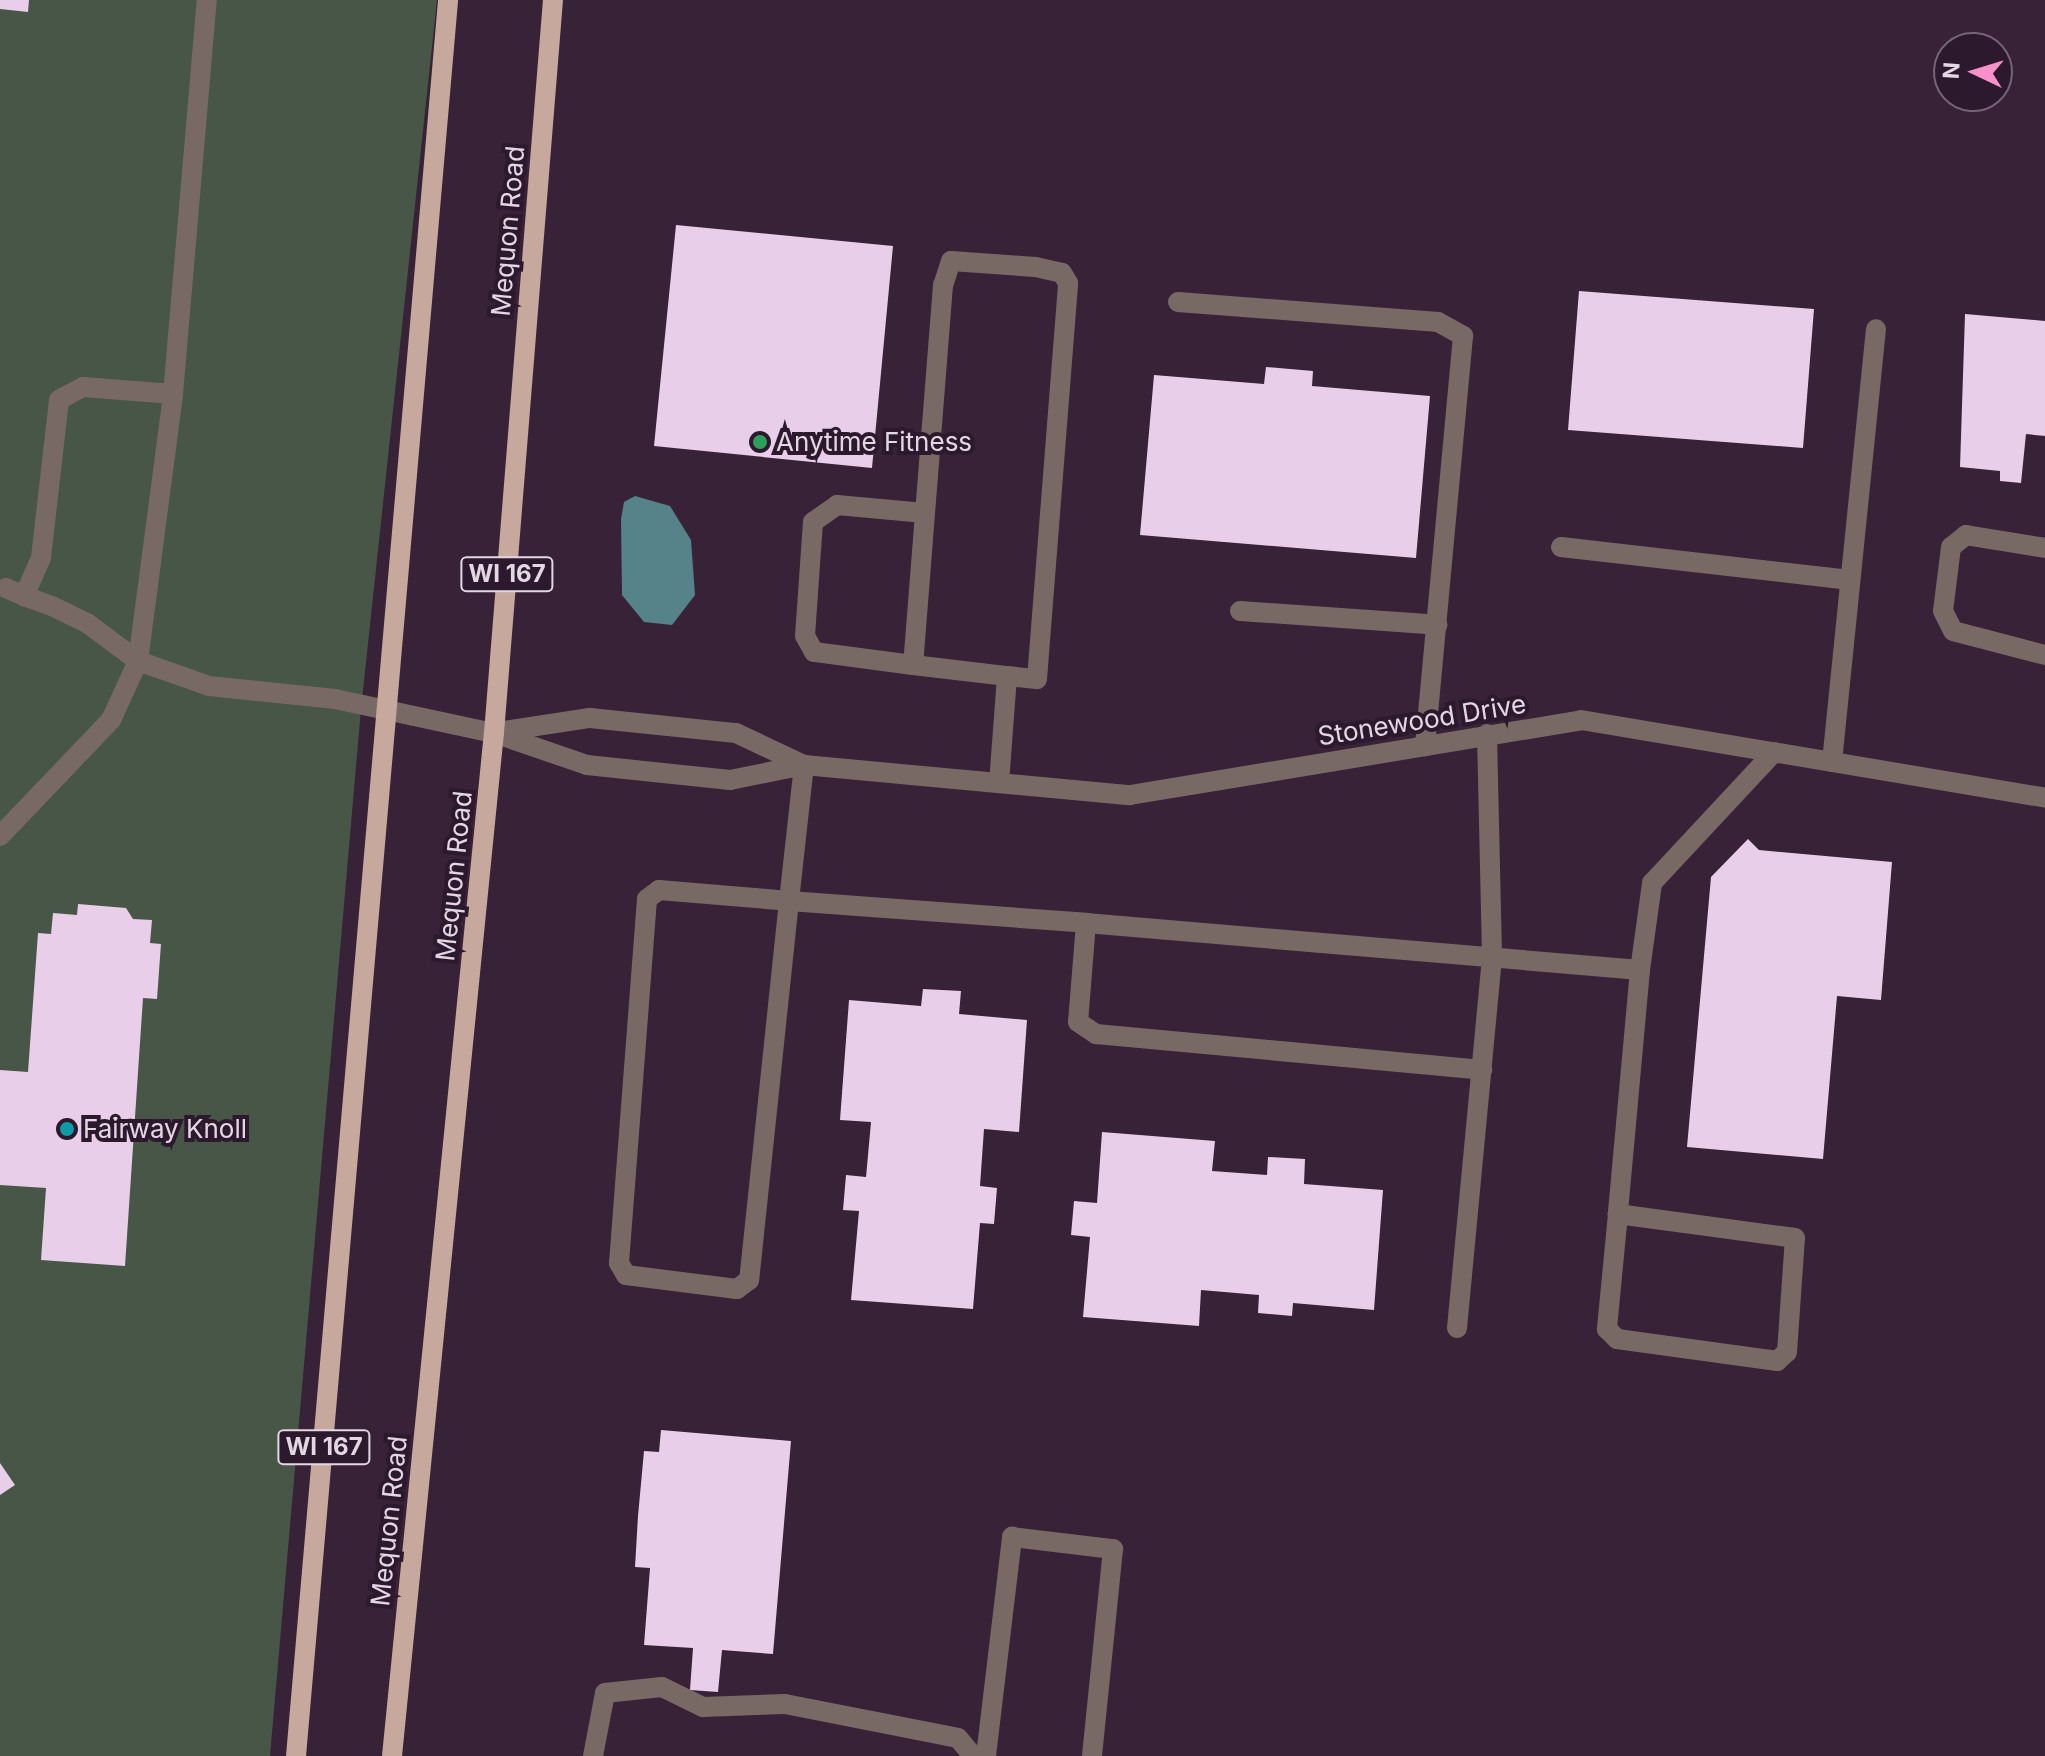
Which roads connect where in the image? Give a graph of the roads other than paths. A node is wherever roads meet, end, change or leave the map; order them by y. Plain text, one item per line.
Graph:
1 (207, 0) edge
2 (448, 0) edge
3 (553, 0) edge
4 (1178, 302) dead end
5 (1876, 329) dead end
6 (173, 394) junction
7 (925, 513) junction
8 (1561, 547) dead end
9 (2045, 548) edge
10 (1850, 580) junction
11 (8, 591) edge
12 (1240, 611) dead end
13 (1438, 625) junction
14 (2045, 655) edge
15 (138, 661) junction
16 (913, 665) junction
17 (1007, 676) junction
18 (391, 711) junction
19 (494, 733) junction
20 (1487, 734) junction
21 (1425, 746) junction
22 (1774, 752) junction
23 (1832, 762) junction
24 (804, 765) junction
25 (999, 783) junction
26 (2045, 798) edge
27 (0, 836) edge
28 (789, 901) junction
29 (1086, 923) junction
30 (1492, 955) junction
31 (1640, 970) junction
32 (1482, 1070) junction
33 (1618, 1214) junction
34 (1457, 1328) dead end
35 (296, 1756) edge
36 (392, 1756) edge
37 (593, 1756) edge
38 (973, 1756) edge
39 (986, 1756) edge
40 (1092, 1756) edge

1 - 6 street
2 - 18 main road, WI 167
3 - 19 main road, Mequon Road / WI 167
4 - 13 street
5 - 10 street
6 - 11 street
6 - 15 street
7 - 16 street
7 - 16 street
7 - 17 street
8 - 10 street
9 - 14 street
10 - 23 street
11 - 15 street, Stonewood Drive
12 - 13 street
13 - 21 street
15 - 18 street, Stonewood Drive
15 - 27 street
16 - 17 street
17 - 25 street
18 - 19 street, Stonewood Drive
18 - 35 main road, WI 167
19 - 24 street, Stonewood Drive
19 - 24 street, Stonewood Drive
19 - 36 main road, Mequon Road / WI 167
20 - 21 street, Stonewood Drive
20 - 22 street, Stonewood Drive
20 - 30 street
21 - 25 street, Stonewood Drive
22 - 23 street, Stonewood Drive
22 - 31 street
23 - 26 street, Stonewood Drive
24 - 25 street, Stonewood Drive
24 - 28 street
28 - 28 street
28 - 29 street
29 - 30 street
29 - 32 street
30 - 31 street
30 - 32 street
31 - 33 street
32 - 34 street
33 - 33 street
37 - 38 street
39 - 40 street

